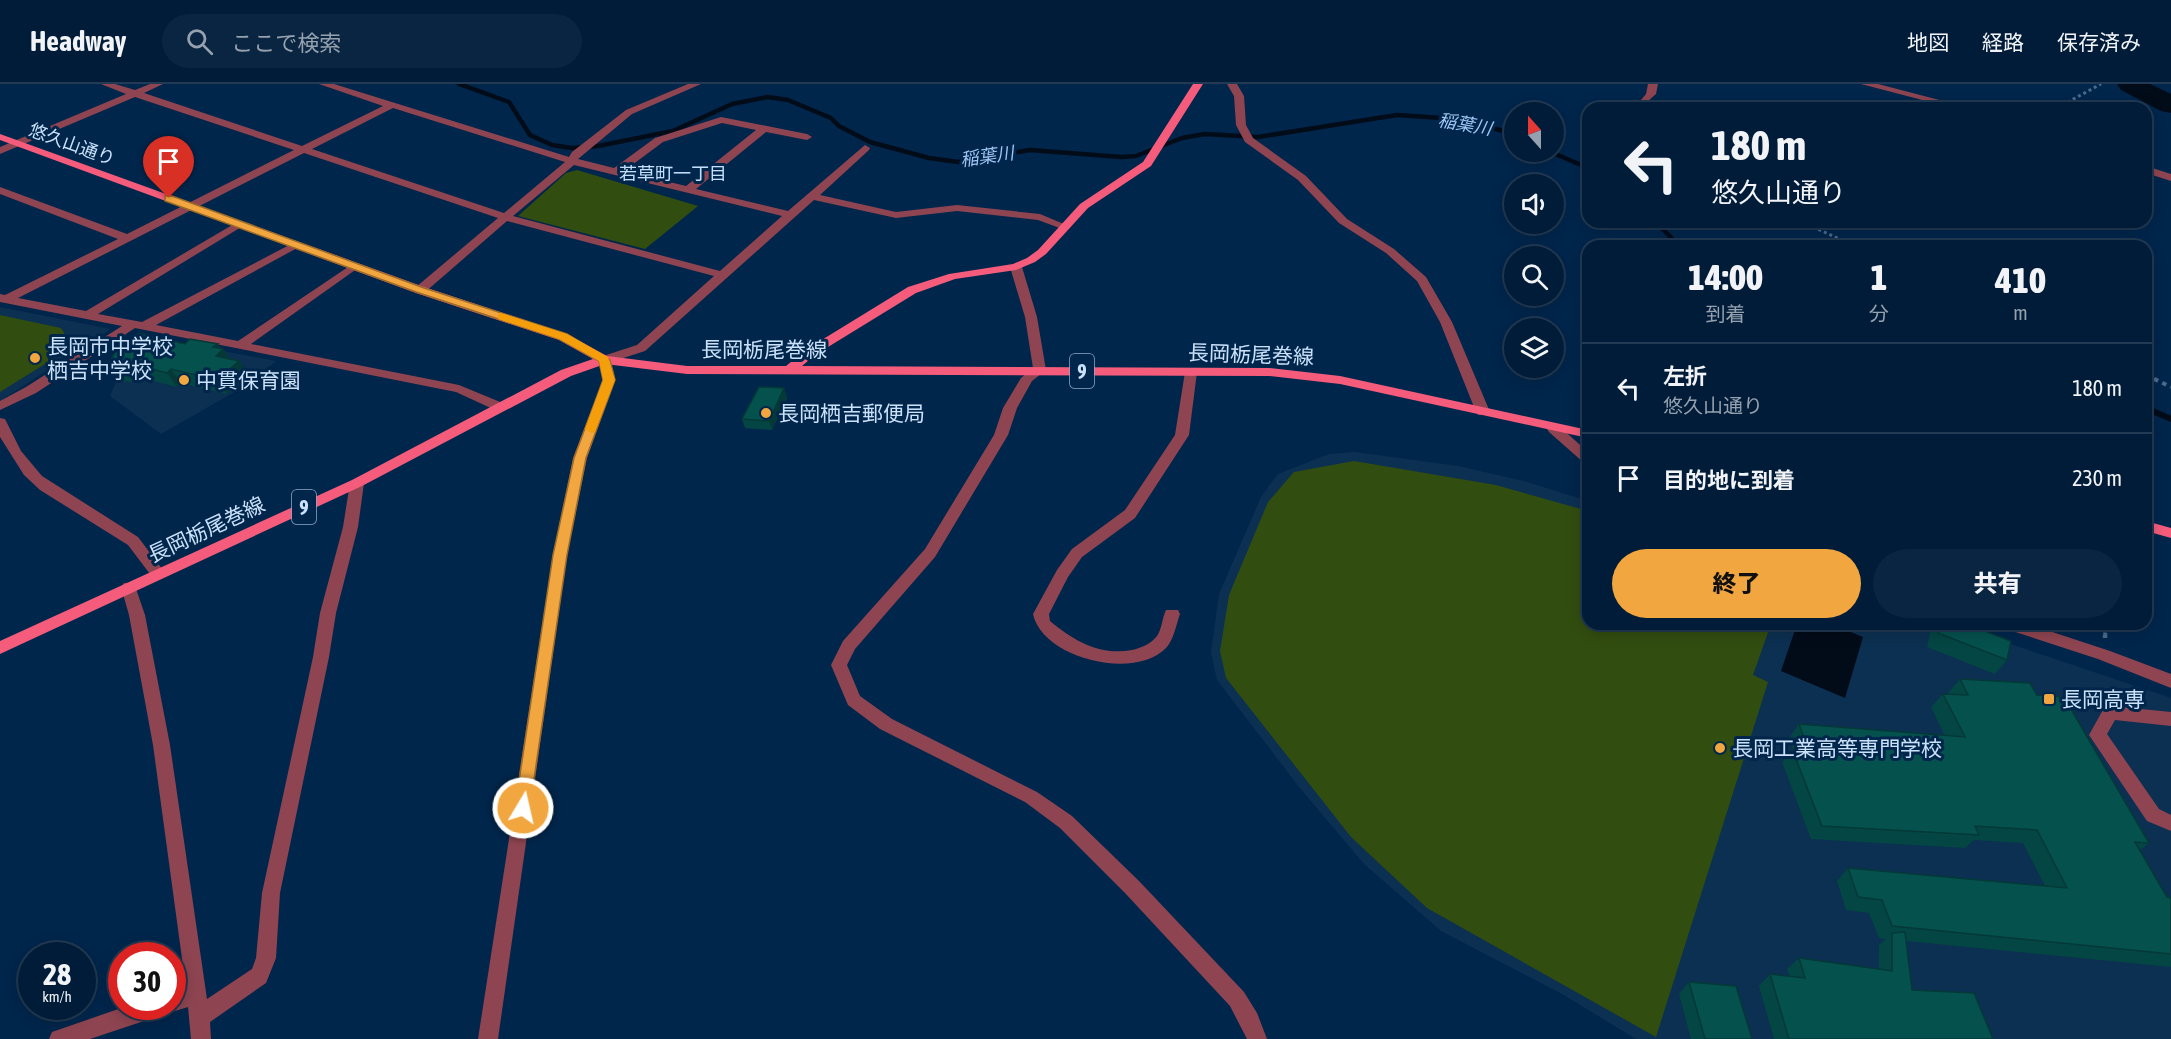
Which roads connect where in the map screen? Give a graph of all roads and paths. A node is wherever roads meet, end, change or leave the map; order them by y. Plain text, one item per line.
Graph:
1 (106, 84) edge
2 (158, 84) edge
3 (696, 84) edge
4 (1198, 84) edge
5 (1232, 84) edge
6 (1653, 84) edge
7 (1866, 84) edge
8 (2101, 84) edge
9 (331, 85) edge
10 (135, 94) junction
11 (1646, 100) dead end
12 (1940, 102) edge
13 (2068, 102) edge
14 (390, 106) junction
15 (765, 128) junction
16 (0, 137) edge
17 (807, 137) dead end
18 (18, 144) junction
19 (865, 148) dead end
20 (304, 149) junction
21 (0, 151) edge
22 (574, 158) junction
23 (2152, 171) edge
24 (615, 172) junction
25 (2171, 178) edge
26 (0, 190) edge
27 (688, 190) junction
28 (812, 196) junction
29 (190, 206) junction
30 (790, 215) junction
31 (507, 218) junction
32 (239, 224) junction
33 (1065, 227) junction
34 (1816, 228) edge
35 (127, 238) junction
36 (1842, 240) edge
37 (295, 245) junction
38 (354, 266) junction
39 (1016, 267) junction
40 (722, 275) junction
41 (420, 290) junction
42 (3, 299) edge
43 (88, 315) junction
44 (139, 325) junction
45 (241, 345) junction
46 (604, 360) junction
47 (790, 370) junction
48 (1040, 370) junction
49 (1191, 372) junction
50 (2152, 378) edge
51 (2171, 387) edge
52 (0, 406) edge
53 (500, 407) junction
54 (1483, 412) junction
55 (0, 422) edge
56 (1554, 429) junction
57 (1582, 433) edge
58 (1582, 454) edge
59 (357, 483) junction
60 (2152, 528) edge
61 (2171, 533) edge
62 (158, 574) junction
63 (129, 588) junction
64 (1172, 614) dead end
65 (2027, 630) edge
66 (0, 648) edge
67 (2171, 681) edge
68 (2171, 718) edge
69 (2171, 823) edge
70 (197, 994) junction
71 (186, 998) edge
72 (199, 1017) junction
73 (117, 1020) edge
74 (59, 1039) edge
75 (201, 1039) edge
76 (488, 1039) edge
77 (1257, 1039) edge

1 - 10 street
2 - 10 street
3 - 22 street
4 - 33 main road
5 - 54 street
6 - 11 street
7 - 12 street
8 - 13 path
9 - 14 street
10 - 18 street
10 - 20 street
14 - 20 street
14 - 22 street
15 - 17 street
15 - 24 street
15 - 27 street
16 - 18 main road, 悠久山通り / 9
18 - 21 street
18 - 29 main road, 悠久山通り / 9
19 - 28 street
20 - 29 street
20 - 31 street
22 - 24 street
22 - 31 street
23 - 25 street
24 - 27 street
26 - 35 street
27 - 30 street
28 - 30 street
28 - 33 street
29 - 32 main road, 悠久山通り / 9
29 - 35 street
30 - 40 street
31 - 40 street
31 - 41 street
32 - 37 main road, 悠久山通り / 9
32 - 43 street
33 - 39 main road
34 - 36 path
35 - 42 street
37 - 38 main road, 悠久山通り / 9
37 - 44 street
38 - 41 main road, 悠久山通り / 9
38 - 45 street
39 - 47 main road
39 - 48 street
40 - 46 street
41 - 46 main road, 悠久山通り / 9
42 - 43 street
43 - 44 street
44 - 45 street
44 - 52 street
45 - 53 street
46 - 47 main road, 長岡栃尾巻線 / 9
46 - 53 main road, 長岡栃尾巻線 / 9
46 - 76 street
47 - 48 main road, 長岡栃尾巻線 / 9
48 - 49 main road, 長岡栃尾巻線 / 9
48 - 77 street
49 - 54 main road, 長岡栃尾巻線 / 9
49 - 64 street
50 - 51 path
53 - 59 main road, 長岡栃尾巻線 / 9
54 - 56 main road, 長岡栃尾巻線 / 9
55 - 62 street
56 - 57 main road, 長岡栃尾巻線 / 9
56 - 58 street
59 - 62 main road, 長岡栃尾巻線 / 9
59 - 72 street
60 - 61 main road
62 - 63 main road, 長岡栃尾巻線 / 9
63 - 66 main road, 長岡栃尾巻線 / 9
63 - 70 street
65 - 67 street
68 - 69 street
70 - 71 street
70 - 72 street
72 - 75 street
73 - 74 street

